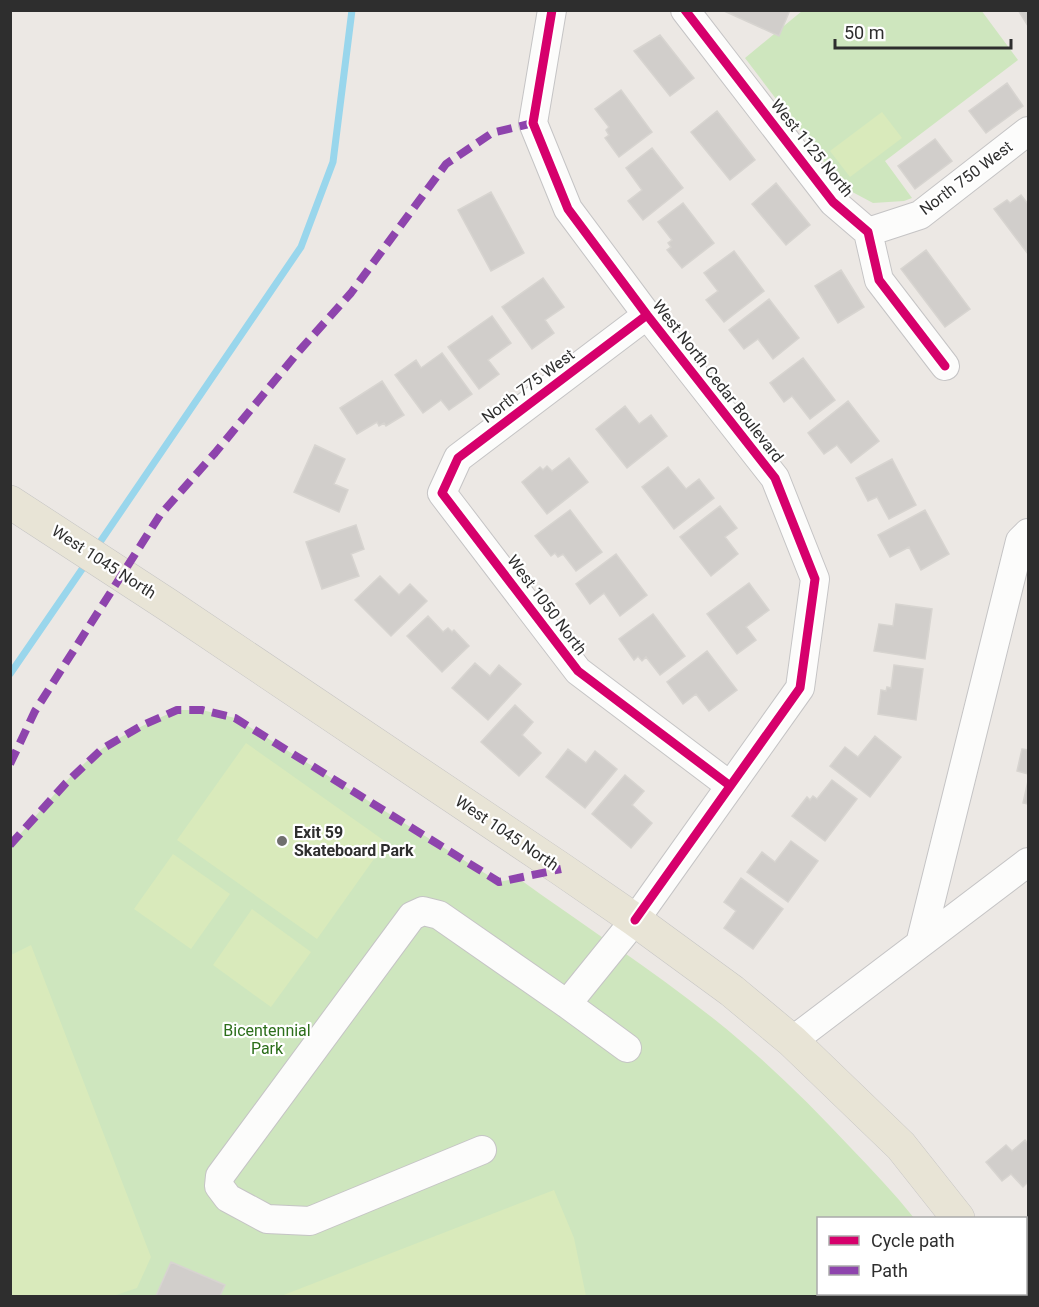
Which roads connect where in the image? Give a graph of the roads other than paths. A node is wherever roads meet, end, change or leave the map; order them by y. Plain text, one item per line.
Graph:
1 (552, 10) edge
2 (686, 10) edge
3 (1029, 131) edge
4 (868, 232) junction
5 (647, 315) junction
6 (945, 366) dead end
7 (442, 493) joint
8 (17, 506) edge
9 (1029, 533) edge
10 (729, 785) junction
11 (1029, 862) edge
12 (635, 920) junction
13 (920, 944) junction
14 (567, 1004) junction
15 (792, 1041) junction
16 (627, 1048) dead end
17 (482, 1150) dead end
18 (957, 1217) edge

1 - 5 street, West North Cedar Boulevard
2 - 4 street, West 1125 North
3 - 4 street, North 750 West
4 - 6 street
5 - 7 street, North 775 West
5 - 10 street, West North Cedar Boulevard
7 - 10 street, West 1050 North
8 - 12 main road, West 1045 North
9 - 13 street
10 - 12 street, West North Cedar Boulevard
11 - 13 street
12 - 14 street, West North Cedar Boulevard
12 - 15 main road, West 1045 North
13 - 15 street
14 - 16 street
14 - 17 street
15 - 18 main road, West 1045 North

